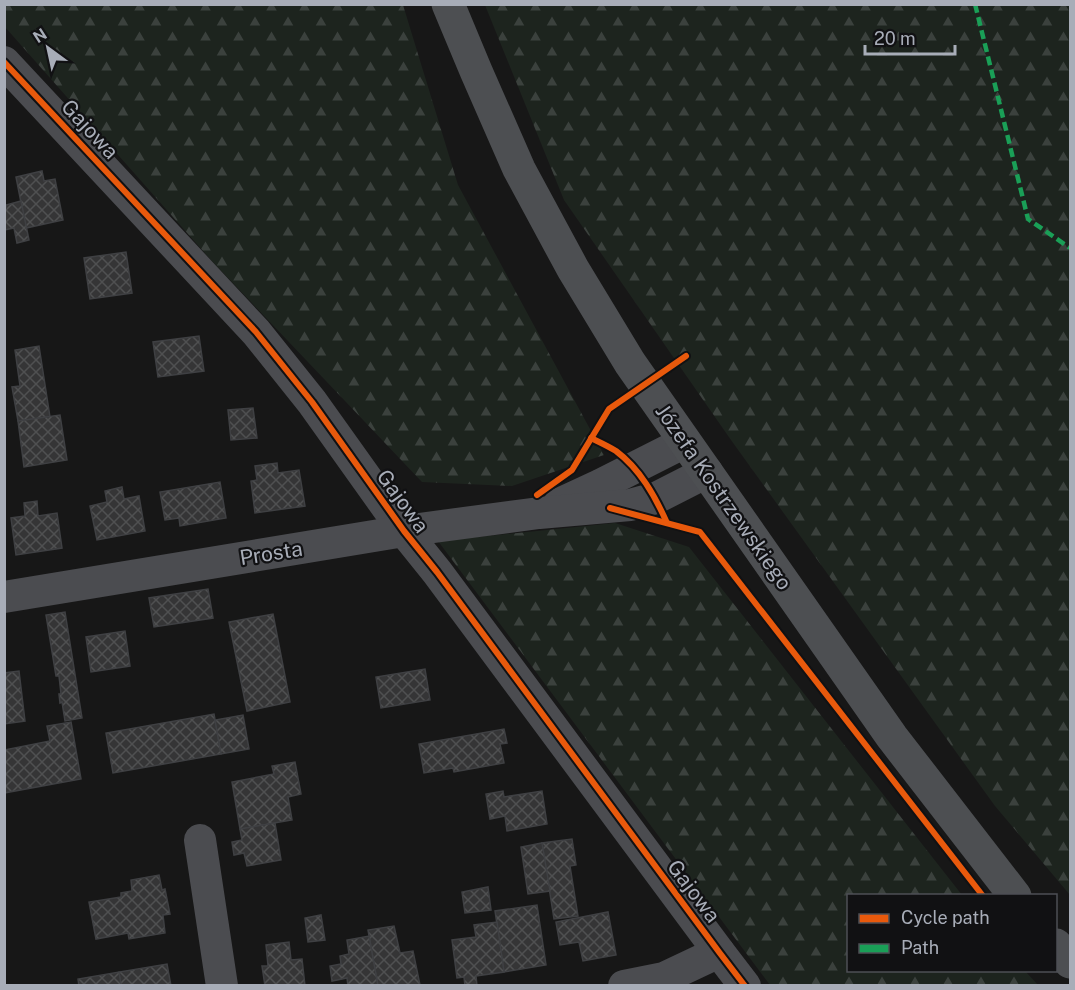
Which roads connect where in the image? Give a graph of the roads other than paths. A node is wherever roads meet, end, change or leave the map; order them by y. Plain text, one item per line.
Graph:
1 (448, 4) edge
2 (4, 62) edge
3 (685, 442) junction
4 (707, 472) junction
5 (539, 513) junction
6 (404, 531) junction
7 (4, 597) edge
8 (200, 840) dead end
9 (1013, 894) edge
10 (1057, 946) edge
11 (719, 952) junction
12 (1071, 962) edge
13 (222, 986) edge
14 (624, 986) edge
15 (745, 986) edge

1 - 3 main road, Józefa Kostrzewskiego
2 - 6 street, Gajowa
3 - 4 main road, Józefa Kostrzewskiego
3 - 5 street, Prosta
4 - 5 street, Prosta
4 - 9 main road, Józefa Kostrzewskiego
5 - 6 street, Prosta
6 - 7 street, Prosta
6 - 11 street, Gajowa
8 - 13 street
10 - 12 main road
11 - 14 street
11 - 15 street, Gajowa

